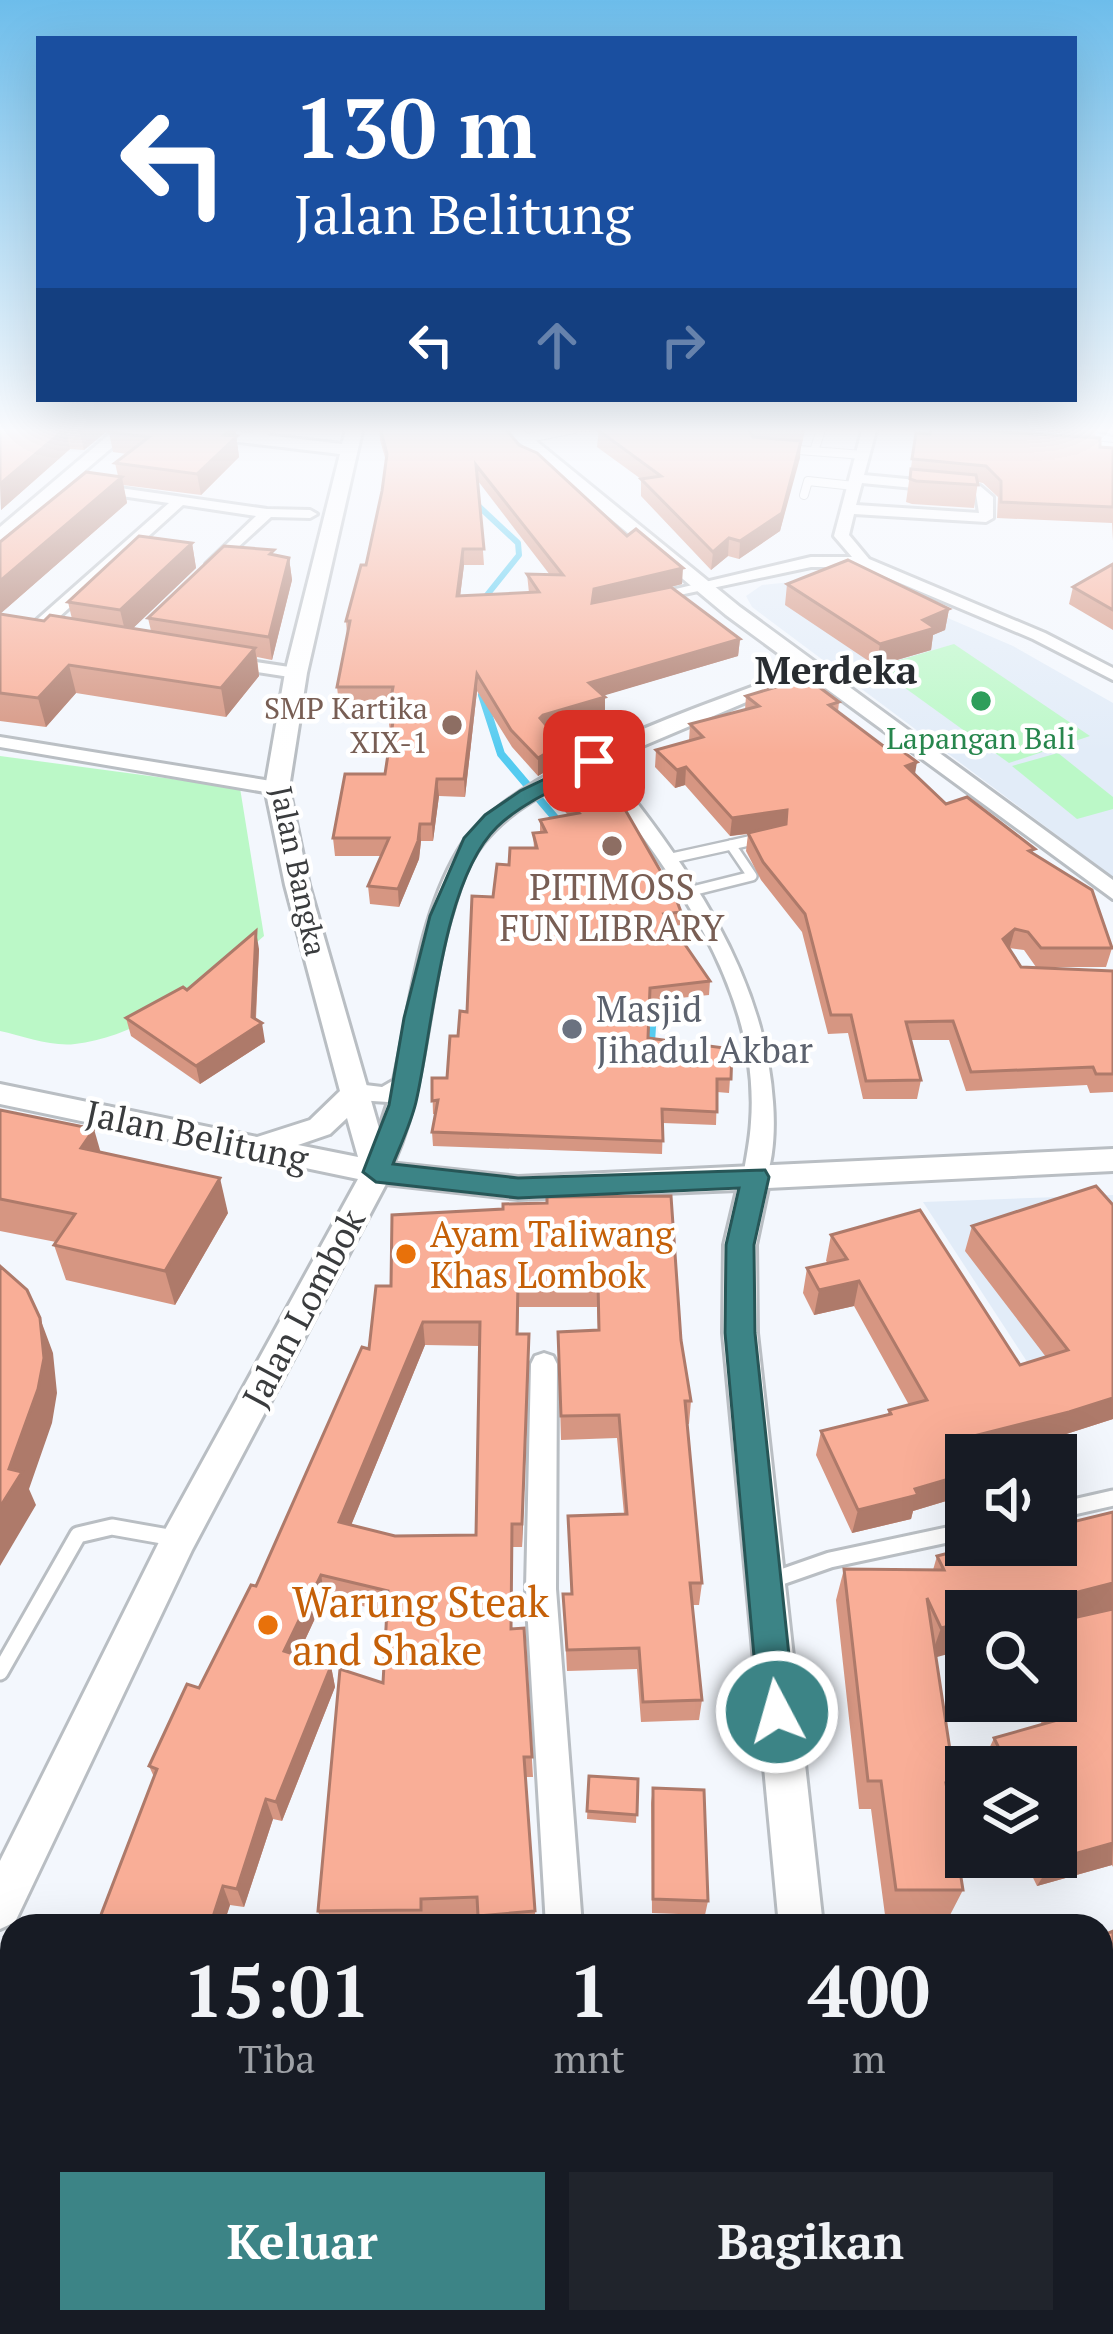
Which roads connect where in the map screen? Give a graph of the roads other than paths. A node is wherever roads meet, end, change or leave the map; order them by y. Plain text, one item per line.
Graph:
1 (138, 536) edge
2 (243, 536) edge
3 (329, 536) edge
4 (641, 536) edge
5 (841, 536) joint
6 (127, 545) junction
7 (151, 548) edge
8 (197, 554) edge
9 (221, 557) junction
10 (240, 560) edge
11 (811, 562) junction
12 (864, 562) junction
13 (190, 587) edge
14 (704, 588) junction
15 (627, 606) edge
16 (62, 637) edge
17 (221, 662) edge
18 (816, 669) junction
19 (296, 674) junction
20 (1113, 675) edge
21 (0, 742) edge
22 (594, 761) junction
23 (277, 788) junction
24 (779, 835) edge
25 (731, 845) junction
26 (672, 858) junction
27 (692, 890) junction
28 (1113, 892) edge
29 (406, 1083) junction
30 (356, 1091) junction
31 (0, 1094) edge
32 (252, 1147) junction
33 (1113, 1160) edge
34 (376, 1172) junction
35 (755, 1177) junction
36 (544, 1364) dead end
37 (1113, 1498) edge
38 (1077, 1506) edge
39 (945, 1536) edge
40 (179, 1539) junction
41 (763, 1583) junction
42 (0, 1672) edge
43 (0, 1907) edge
44 (563, 1914) edge
45 (800, 1914) edge

1 - 6 street
2 - 9 street
3 - 19 street, Jalan Bangka
4 - 14 street
5 - 11 street
5 - 12 street
6 - 7 street
6 - 16 street
8 - 9 street
9 - 10 street
9 - 13 street
11 - 12 street
11 - 14 street
12 - 20 street
14 - 15 street
14 - 18 street
17 - 19 street
18 - 22 street, Jalan Lombok
18 - 28 street
19 - 23 street, Jalan Bangka
21 - 23 street
22 - 26 street
22 - 29 street, Jalan Lombok
23 - 30 street, Jalan Bangka
24 - 25 lane
25 - 26 lane
25 - 27 lane
26 - 27 street
27 - 35 street
29 - 30 street
29 - 34 street, Jalan Lombok
30 - 32 street
30 - 34 street, Jalan Bangka
31 - 32 street, Jalan Belitung
32 - 34 street, Jalan Belitung
33 - 35 street, Jalan Belitung
34 - 35 street, Jalan Belitung
34 - 40 street, Jalan Lombok
35 - 41 street
36 - 44 street
37 - 38 lane
39 - 41 lane
40 - 42 lane
40 - 43 street, Jalan Lombok
41 - 45 street

